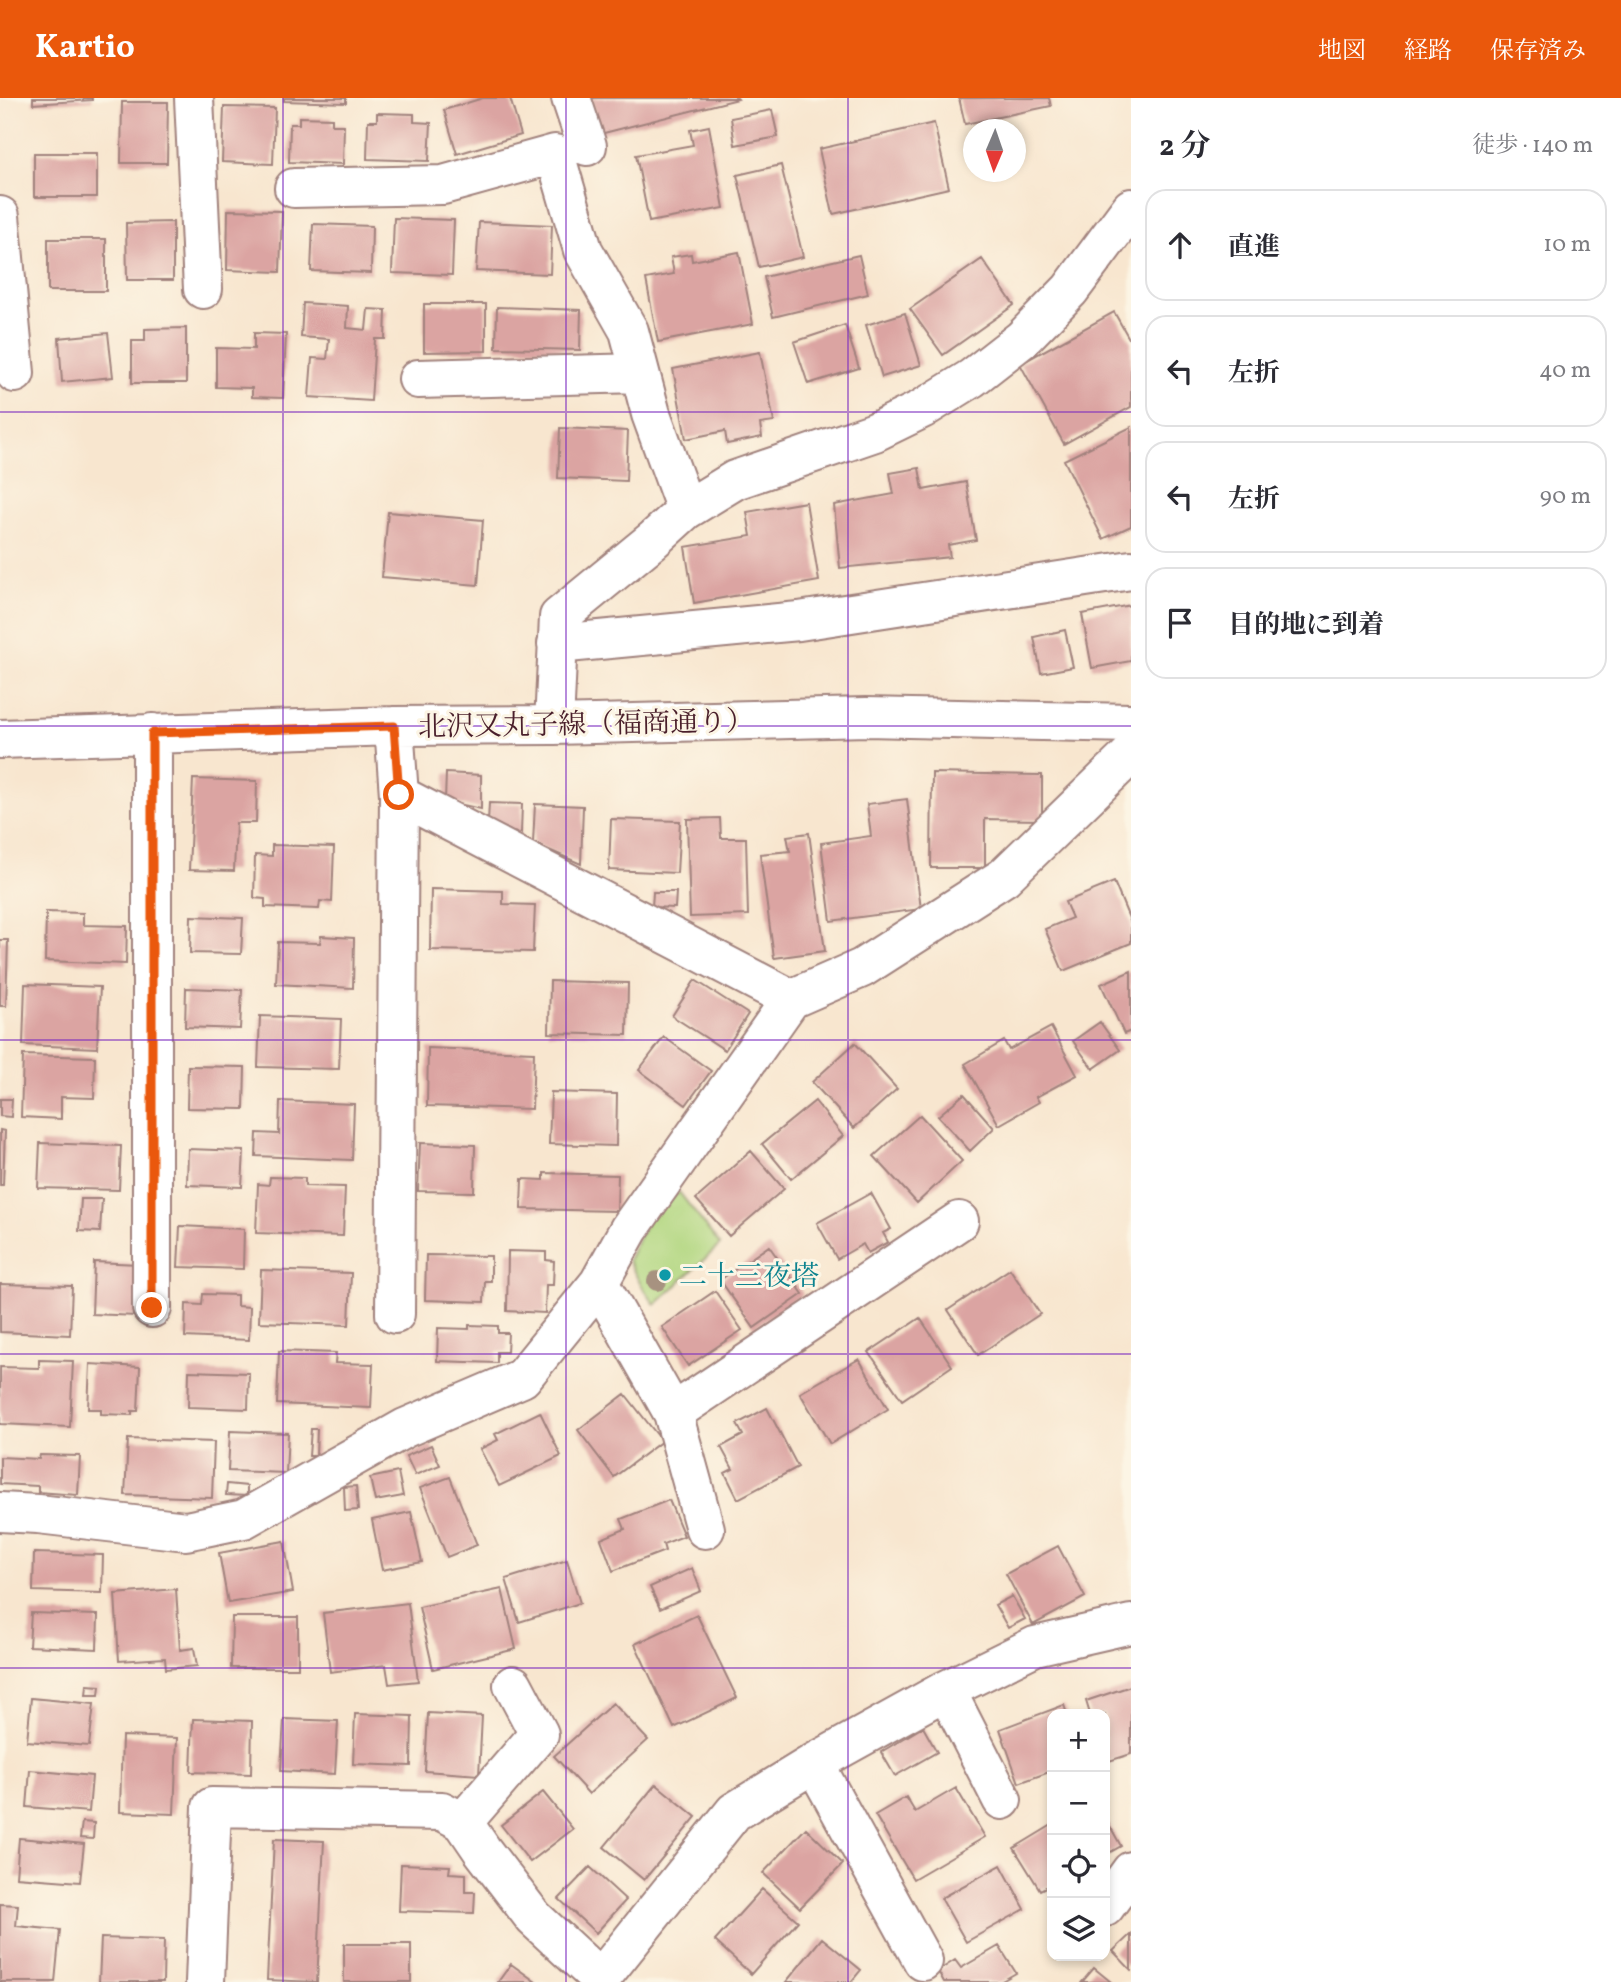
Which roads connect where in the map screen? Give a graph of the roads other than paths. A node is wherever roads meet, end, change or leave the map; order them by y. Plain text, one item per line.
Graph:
1 (194, 98) edge
2 (571, 98) edge
3 (587, 146) dead end
4 (294, 188) dead end
5 (1131, 208) edge
6 (0, 216) edge
7 (203, 289) dead end
8 (15, 373) dead end
9 (640, 373) junction
10 (418, 379) dead end
11 (686, 510) junction
12 (1131, 570) edge
13 (557, 643) junction
14 (1131, 723) edge
15 (554, 725) junction
16 (394, 726) junction
17 (152, 733) junction
18 (0, 739) edge
19 (1131, 754) edge
20 (399, 795) junction
21 (791, 999) junction
22 (958, 1221) dead end
23 (600, 1283) junction
24 (152, 1308) dead end
25 (396, 1314) dead end
26 (673, 1412) junction
27 (0, 1512) edge
28 (705, 1529) dead end
29 (1131, 1624) edge
30 (513, 1685) dead end
31 (946, 1690) junction
32 (814, 1763) junction
33 (1002, 1800) dead end
34 (463, 1822) junction
35 (1131, 1871) edge
36 (1110, 1900) edge
37 (923, 1961) dead end
38 (599, 1981) edge
39 (205, 1982) edge

1 - 7 street
2 - 3 street
4 - 9 street
5 - 11 street
6 - 8 street
9 - 10 street
9 - 11 street
11 - 13 street
12 - 13 street
13 - 15 street
14 - 15 street, 北沢又丸子線（福商通り）
15 - 16 street, 北沢又丸子線（福商通り）
16 - 17 street, 北沢又丸子線（福商通り）
16 - 20 street
17 - 18 street, 北沢又丸子線（福商通り）
17 - 24 street
19 - 21 street
20 - 21 street
20 - 25 street
21 - 23 street
22 - 26 street
23 - 26 street
23 - 27 street
26 - 28 street
29 - 31 street
30 - 34 street
31 - 32 street
31 - 33 street
32 - 37 street
32 - 38 street
34 - 38 street
34 - 39 street
35 - 36 street

